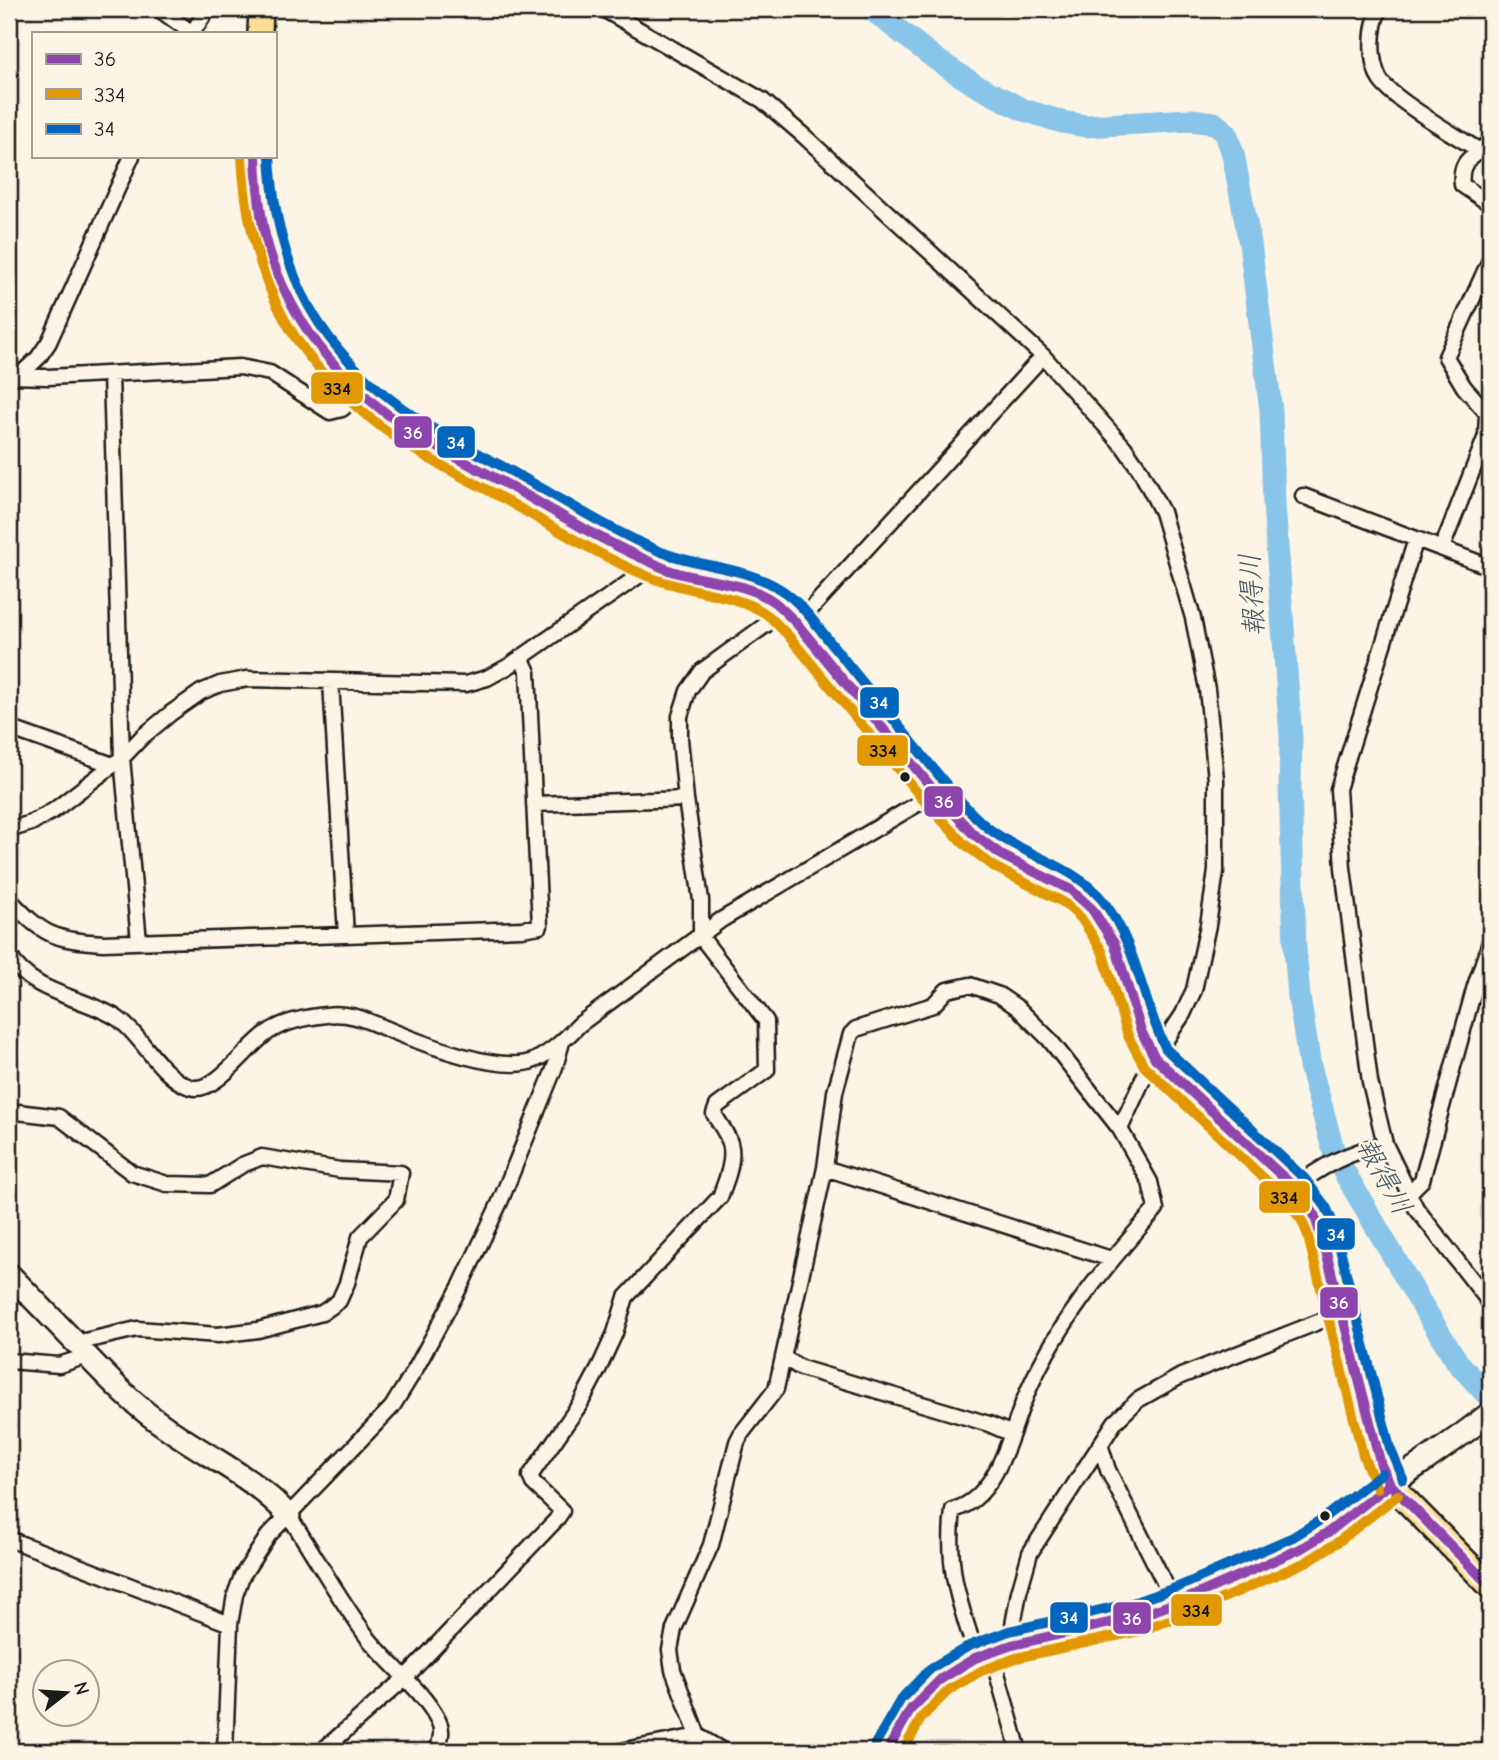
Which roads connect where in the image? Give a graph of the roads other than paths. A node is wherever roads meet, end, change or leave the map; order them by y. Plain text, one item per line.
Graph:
1 (159, 9) edge
2 (208, 9) edge
3 (261, 9) edge
4 (603, 9) edge
5 (1379, 9) edge
6 (191, 32) edge
7 (193, 32) edge
8 (260, 32) edge
9 (1485, 146) edge
10 (131, 158) edge
11 (256, 158) edge
12 (1490, 204) edge
13 (1490, 260) edge
14 (1044, 356) junction
15 (111, 374) junction
16 (15, 375) edge
17 (360, 393) junction
18 (1303, 496) dead end
19 (1416, 538) junction
20 (1442, 548) junction
21 (650, 562) junction
22 (1490, 567) edge
23 (791, 618) junction
24 (521, 657) junction
25 (331, 682) junction
26 (9, 728) edge
27 (117, 762) junction
28 (936, 793) junction
29 (686, 799) junction
30 (534, 804) junction
31 (9, 830) edge
32 (9, 899) edge
33 (346, 935) junction
34 (701, 937) junction
35 (139, 941) junction
36 (1490, 942) edge
37 (9, 955) edge
38 (562, 1042) junction
39 (1155, 1058) junction
40 (9, 1111) edge
41 (1121, 1129) junction
42 (1381, 1145) junction
43 (825, 1168) junction
44 (1295, 1188) junction
45 (1409, 1193) junction
46 (1111, 1259) junction
47 (9, 1274) edge
48 (1490, 1303) edge
49 (1341, 1313) junction
50 (82, 1350) junction
51 (784, 1358) junction
52 (9, 1362) edge
53 (1483, 1419) edge
54 (1012, 1434) junction
55 (1100, 1444) junction
56 (1390, 1484) junction
57 (289, 1516) junction
58 (9, 1539) edge
59 (1490, 1586) edge
60 (1175, 1604) junction
61 (230, 1624) junction
62 (1015, 1645) junction
63 (984, 1655) junction
64 (405, 1678) junction
65 (698, 1736) junction
66 (225, 1751) edge
67 (322, 1751) edge
68 (437, 1751) edge
69 (620, 1751) edge
70 (723, 1751) edge
71 (887, 1751) edge
72 (1019, 1751) edge

1 - 6 street
2 - 7 street
3 - 8 main road
4 - 14 street
5 - 9 street
9 - 12 street
10 - 16 street
11 - 17 main road
13 - 20 street
14 - 23 street
14 - 39 street
15 - 16 street
15 - 17 street
15 - 27 street
17 - 21 main road
18 - 19 street
19 - 20 street
19 - 42 street
20 - 22 street
21 - 23 main road
21 - 24 street
23 - 28 main road
23 - 29 street
24 - 25 street
24 - 30 street
25 - 27 street
25 - 33 street
26 - 27 street
27 - 31 street
27 - 35 street
28 - 34 street
28 - 39 main road
29 - 30 street
29 - 34 street
30 - 33 street
32 - 35 street
33 - 35 street
34 - 38 street
34 - 64 street
36 - 45 street
37 - 38 street
38 - 57 street
39 - 41 street
39 - 44 main road
40 - 50 street
41 - 43 street
41 - 46 street
42 - 44 street
42 - 45 street
43 - 46 street
43 - 51 street
44 - 49 main road
45 - 48 street
46 - 54 street
47 - 50 main road
49 - 55 street
49 - 56 main road
50 - 52 street
50 - 57 main road
51 - 54 street
51 - 65 street
53 - 56 main road
54 - 63 street
55 - 60 street
55 - 62 street
56 - 59 main road
56 - 60 main road
57 - 61 street
57 - 64 street
58 - 61 street
60 - 62 main road
61 - 66 street
62 - 63 main road
63 - 71 main road
63 - 72 street
64 - 67 street
64 - 68 street
65 - 69 street
65 - 70 street

